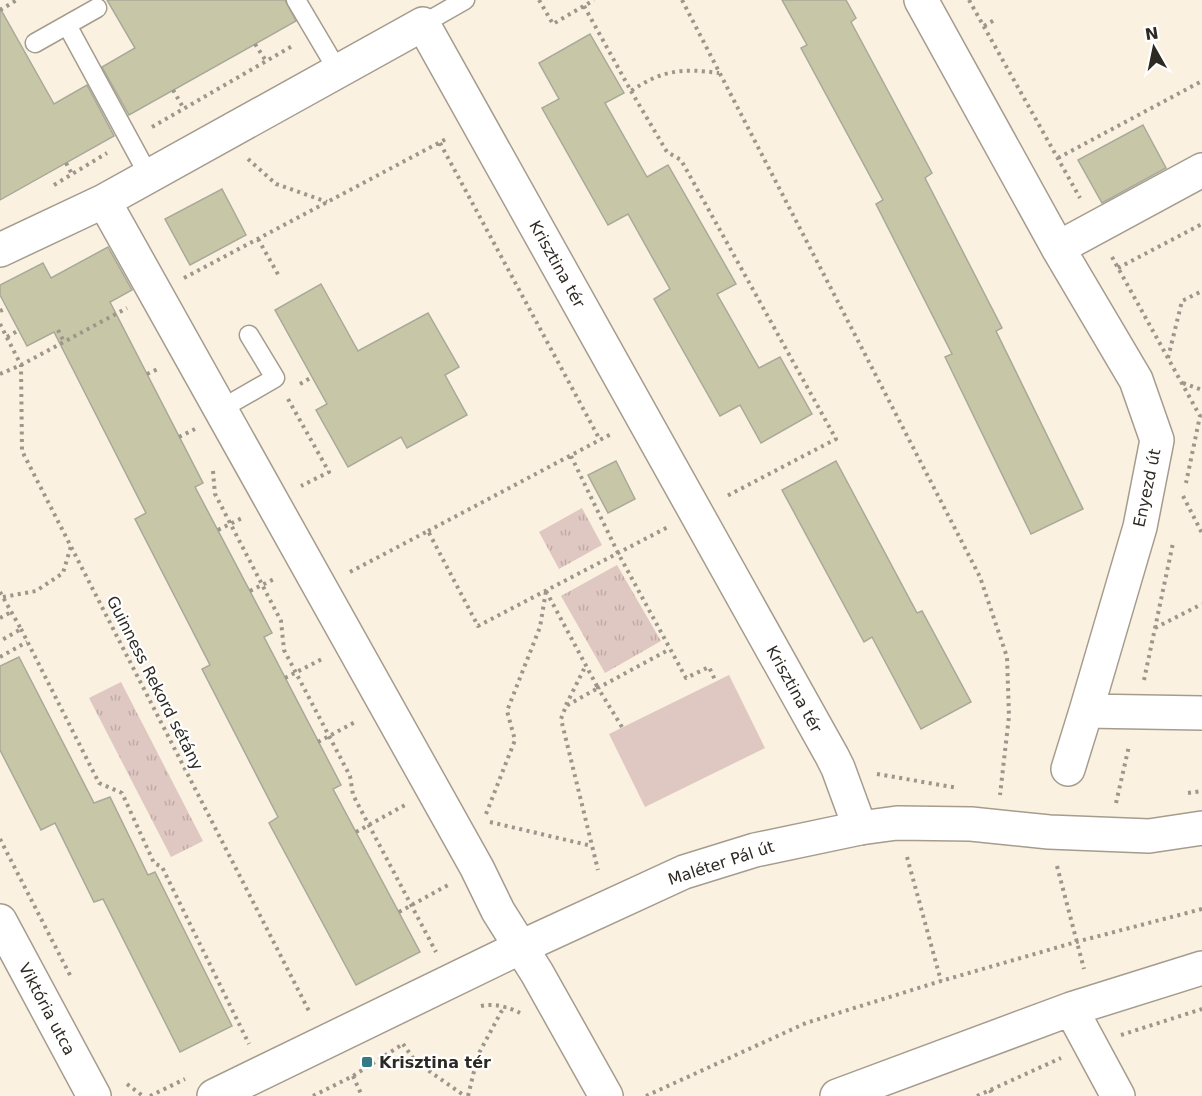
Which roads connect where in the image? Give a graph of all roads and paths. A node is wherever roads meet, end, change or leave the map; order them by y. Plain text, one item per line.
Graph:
1 (17, 0) edge
2 (296, 0) edge
3 (465, 0) edge
4 (539, 0) edge
5 (594, 0) edge
6 (682, 0) edge
7 (921, 0) edge
8 (969, 0) edge
9 (584, 6) junction
10 (97, 8) dead end
11 (0, 10) edge
12 (996, 19) dead end
13 (423, 24) junction
14 (67, 25) junction
15 (984, 26) junction
16 (315, 32) junction
17 (35, 43) dead end
18 (255, 44) dead end
19 (266, 62) junction
20 (338, 71) junction
21 (720, 73) junction
22 (1202, 81) edge
23 (173, 90) dead end
24 (632, 91) junction
25 (184, 109) junction
26 (478, 123) junction
27 (229, 132) junction
28 (138, 135) junction
29 (440, 143) junction
30 (1058, 158) junction
31 (66, 163) dead end
32 (1202, 170) edge
33 (1065, 172) dead end
34 (72, 174) junction
35 (149, 176) junction
36 (52, 186) dead end
37 (104, 201) junction
38 (328, 202) junction
39 (1202, 224) edge
40 (258, 239) junction
41 (1058, 248) junction
42 (0, 250) edge
43 (1118, 268) dead end
44 (279, 276) dead end
45 (1202, 291) edge
46 (156, 293) junction
47 (7, 308) dead end
48 (0, 311) edge
49 (0, 324) edge
50 (19, 330) dead end
51 (58, 330) dead end
52 (249, 335) dead end
53 (7, 337) junction
54 (64, 342) junction
55 (1168, 358) dead end
56 (21, 365) junction
57 (0, 374) edge
58 (312, 377) dead end
59 (1182, 383) dead end
60 (293, 387) dead end
61 (1202, 390) edge
62 (284, 392) dead end
63 (221, 409) junction
64 (643, 419) junction
65 (600, 440) junction
66 (571, 456) junction
67 (214, 494) dead end
68 (1183, 496) dead end
69 (272, 501) junction
70 (695, 512) junction
71 (428, 531) junction
72 (1202, 533) edge
73 (71, 546) junction
74 (618, 553) junction
75 (340, 577) dead end
76 (546, 590) junction
77 (0, 591) edge
78 (3, 597) junction
79 (1202, 604) edge
80 (11, 612) junction
81 (0, 618) edge
82 (1155, 628) dead end
83 (21, 629) junction
84 (0, 641) edge
85 (27, 642) junction
86 (351, 643) junction
87 (670, 649) junction
88 (0, 657) edge
89 (586, 665) junction
90 (296, 673) junction
91 (285, 678) dead end
92 (716, 682) dead end
93 (598, 688) junction
94 (386, 705) junction
95 (566, 706) junction
96 (1086, 711) junction
97 (1202, 713) edge
98 (622, 728) dead end
99 (329, 736) junction
100 (318, 742) dead end
101 (1068, 769) dead end
102 (872, 771) dead end
103 (433, 789) junction
104 (968, 790) dead end
105 (1202, 791) edge
106 (989, 793) dead end
107 (1000, 795) junction
108 (1180, 795) dead end
109 (1011, 797) dead end
110 (1126, 804) dead end
111 (1115, 806) dead end
112 (897, 823) junction
113 (369, 825) junction
114 (860, 828) junction
115 (1000, 828) junction
116 (1202, 828) edge
117 (356, 832) dead end
118 (1049, 832) junction
119 (0, 839) edge
120 (592, 846) junction
121 (477, 868) junction
122 (598, 870) dead end
123 (412, 905) junction
124 (1202, 909) edge
125 (399, 912) dead end
126 (0, 921) edge
127 (1076, 942) junction
128 (521, 947) junction
129 (436, 952) dead end
130 (1202, 968) edge
131 (941, 981) junction
132 (74, 983) dead end
133 (1082, 1005) junction
134 (476, 1007) dead end
135 (507, 1007) junction
136 (1202, 1009) edge
137 (526, 1022) dead end
138 (412, 1039) dead end
139 (326, 1043) junction
140 (404, 1044) junction
141 (1090, 1045) junction
142 (250, 1047) dead end
143 (122, 1075) dead end
144 (353, 1076) junction
145 (186, 1078) dead end
146 (990, 1090) junction
147 (94, 1096) edge
148 (143, 1096) edge
149 (150, 1096) edge
150 (214, 1096) edge
151 (313, 1096) edge
152 (362, 1096) edge
153 (466, 1096) edge
154 (606, 1096) edge
155 (646, 1096) edge
156 (837, 1096) edge
157 (977, 1096) edge
158 (993, 1096) edge
159 (1118, 1096) edge

1 - 11 path
2 - 16 lane
3 - 13 lane
4 - 9 path
5 - 9 path
6 - 21 path
7 - 41 street, Enyezd út
8 - 15 path
9 - 24 path
10 - 14 lane
12 - 15 path
13 - 20 street
13 - 26 street, Krisztina tér
14 - 17 lane
14 - 28 lane
15 - 30 path
16 - 19 path
16 - 20 lane
18 - 19 path
19 - 25 path
20 - 27 street
21 - 24 path
21 - 107 path
22 - 30 path
23 - 25 path
24 - 70 path
25 - 28 path
26 - 29 path
26 - 64 street, Krisztina tér
27 - 35 street
27 - 38 path
28 - 34 path
28 - 35 lane
29 - 38 path
29 - 65 path
30 - 33 path
31 - 34 path
32 - 41 street
34 - 36 path
35 - 37 street
37 - 42 street
37 - 46 street
38 - 40 path
39 - 43 path
40 - 44 path
40 - 46 path
41 - 96 street, Enyezd út
45 - 55 path
46 - 54 path
46 - 63 street
47 - 48 path
49 - 53 path, Guinness Rekord sétány
50 - 53 path
51 - 54 path
52 - 63 lane
53 - 56 path, Guinness Rekord sétány
54 - 56 path
56 - 57 path
56 - 73 path, Guinness Rekord sétány
58 - 60 path
59 - 61 path
62 - 69 path
63 - 69 street
64 - 65 path
64 - 70 street, Krisztina tér
65 - 66 path
66 - 71 path
66 - 74 path
67 - 90 path
68 - 72 path
69 - 86 street
70 - 74 path
70 - 114 street, Krisztina tér
71 - 75 path
71 - 76 path
73 - 78 path
73 - 139 path, Guinness Rekord sétány
74 - 76 path
74 - 87 path
76 - 89 path
76 - 120 path
77 - 78 path
78 - 80 path
79 - 82 path
80 - 81 path
80 - 83 path
83 - 84 path
83 - 85 path
85 - 88 path
85 - 142 path
86 - 90 path
86 - 94 street
87 - 92 path
87 - 93 path
89 - 93 path
89 - 95 path
90 - 91 path
90 - 99 path
93 - 95 path
93 - 98 path
94 - 99 path
94 - 103 street
95 - 120 path
96 - 97 street
96 - 101 street, Enyezd út
99 - 100 path
99 - 113 path
102 - 104 path
103 - 113 path
103 - 121 street
105 - 108 path
106 - 107 path
107 - 109 path
107 - 115 path
110 - 111 path
112 - 114 street, Maléter Pál út
112 - 115 street, Maléter Pál út
112 - 131 path
113 - 117 path
113 - 123 path
114 - 128 street, Maléter Pál út
115 - 118 street, Maléter Pál út
116 - 118 street, Maléter Pál út
118 - 127 path
119 - 132 path
120 - 122 path
121 - 123 path
121 - 128 street
123 - 125 path
123 - 129 path
124 - 127 path
126 - 147 street, Viktória utca
127 - 131 path
127 - 133 path
128 - 139 street, Maléter Pál út
128 - 154 street
130 - 133 street
131 - 155 path
133 - 141 street
133 - 156 street
134 - 135 path
135 - 137 path
135 - 153 path
136 - 141 path
138 - 140 path
139 - 150 street, Maléter Pál út
140 - 144 path
140 - 153 path
141 - 146 path
141 - 159 street
143 - 148 path
144 - 151 path
144 - 152 path
145 - 149 path
146 - 157 path
146 - 158 path

